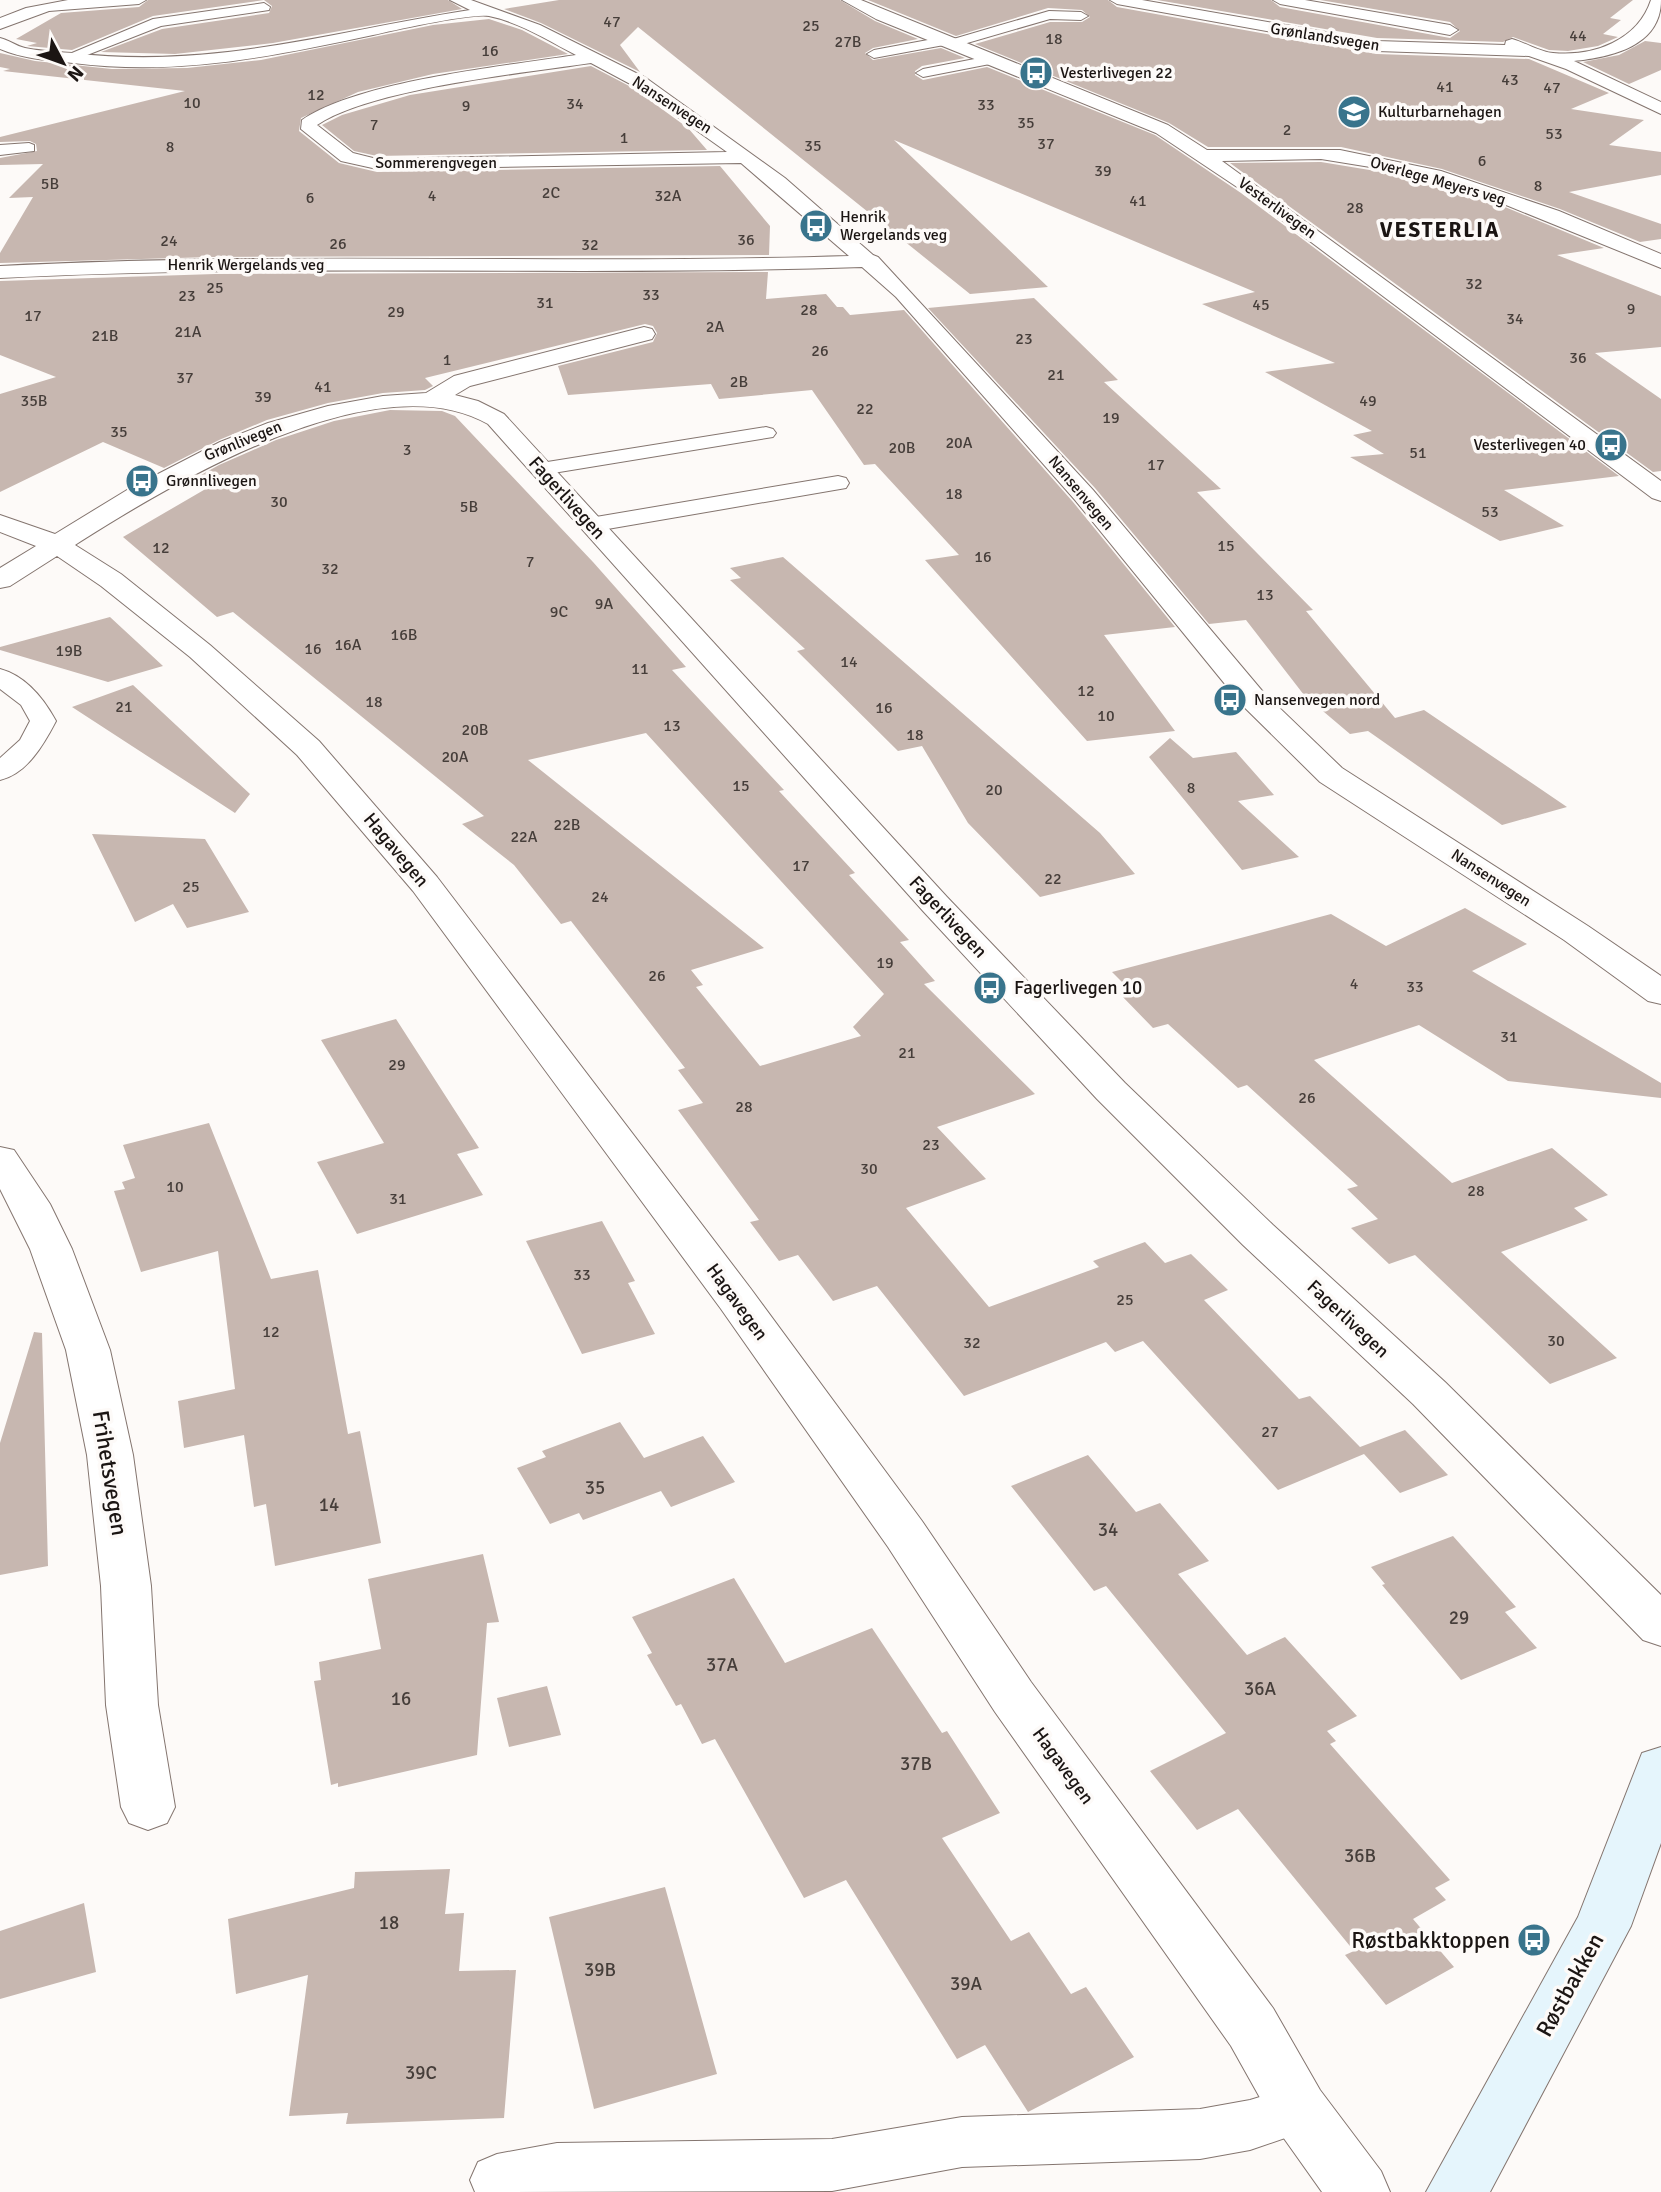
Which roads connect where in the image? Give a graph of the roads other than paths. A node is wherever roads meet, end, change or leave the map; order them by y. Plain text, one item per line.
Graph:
1 (12, 0) edge
2 (139, 0) edge
3 (457, 0) edge
4 (849, 0) edge
5 (1117, 0) edge
6 (1280, 0) edge
7 (1658, 0) edge
8 (49, 7) junction
9 (264, 7) dead end
10 (490, 11) junction
11 (1081, 16) dead end
12 (0, 24) edge
13 (973, 36) junction
14 (1020, 38) dead end
15 (947, 42) junction
16 (0, 43) edge
17 (1535, 51) junction
18 (874, 54) dead end
19 (67, 58) junction
20 (591, 58) junction
21 (1552, 58) junction
22 (990, 60) junction
23 (923, 73) dead end
24 (1661, 109) edge
25 (29, 148) dead end
26 (0, 150) edge
27 (745, 156) junction
28 (1205, 156) junction
29 (871, 261) junction
30 (1661, 262) edge
31 (0, 272) edge
32 (644, 334) dead end
33 (432, 399) junction
34 (766, 433) dead end
35 (541, 469) junction
36 (838, 483) dead end
37 (1661, 493) edge
38 (0, 523) edge
39 (590, 525) junction
40 (56, 544) junction
41 (0, 580) edge
42 (0, 677) edge
43 (0, 772) edge
44 (1661, 993) edge
45 (0, 1159) edge
46 (1661, 1626) edge
47 (1661, 1769) edge
48 (148, 1807) dead end
49 (1299, 2110) junction
50 (497, 2180) dead end
51 (1359, 2192) edge
52 (1457, 2192) edge

1 - 8 street
2 - 8 street
3 - 10 street, Nansenvegen
4 - 15 street, Vesterlivegen
5 - 17 street, Grønlandsvegen
6 - 17 street, Grønlandsvegen
7 - 21 street
8 - 12 street
9 - 19 lane
10 - 19 street, Nansenvegen
10 - 20 street, Nansenvegen
11 - 13 lane
13 - 14 lane
13 - 15 lane
15 - 18 lane
15 - 22 street, Vesterlivegen
16 - 19 street, Nansenvegen
17 - 21 street, Grønlandsvegen
20 - 27 street, Nansenvegen
20 - 27 street, Sommerengvegen
21 - 24 street, Grønlandsvegen
22 - 23 lane
22 - 28 street, Vesterlivegen
25 - 26 lane
27 - 29 street, Nansenvegen
28 - 30 street, Overlege Meyers veg
28 - 37 street, Vesterlivegen
29 - 31 street, Henrik Wergelands veg
29 - 44 street, Nansenvegen
32 - 33 street
33 - 35 street, Fagerlivegen
33 - 40 street, Grønlivegen
34 - 35 lane
35 - 39 street, Fagerlivegen
36 - 39 lane
38 - 40 street, Hagavegen
39 - 46 street, Fagerlivegen
40 - 41 street, Grønlivegen
40 - 49 street, Hagavegen
42 - 43 lane
45 - 48 street, Frihetsvegen
47 - 52 street, Røstbakken
49 - 50 lane
49 - 51 street, Hagavegen

